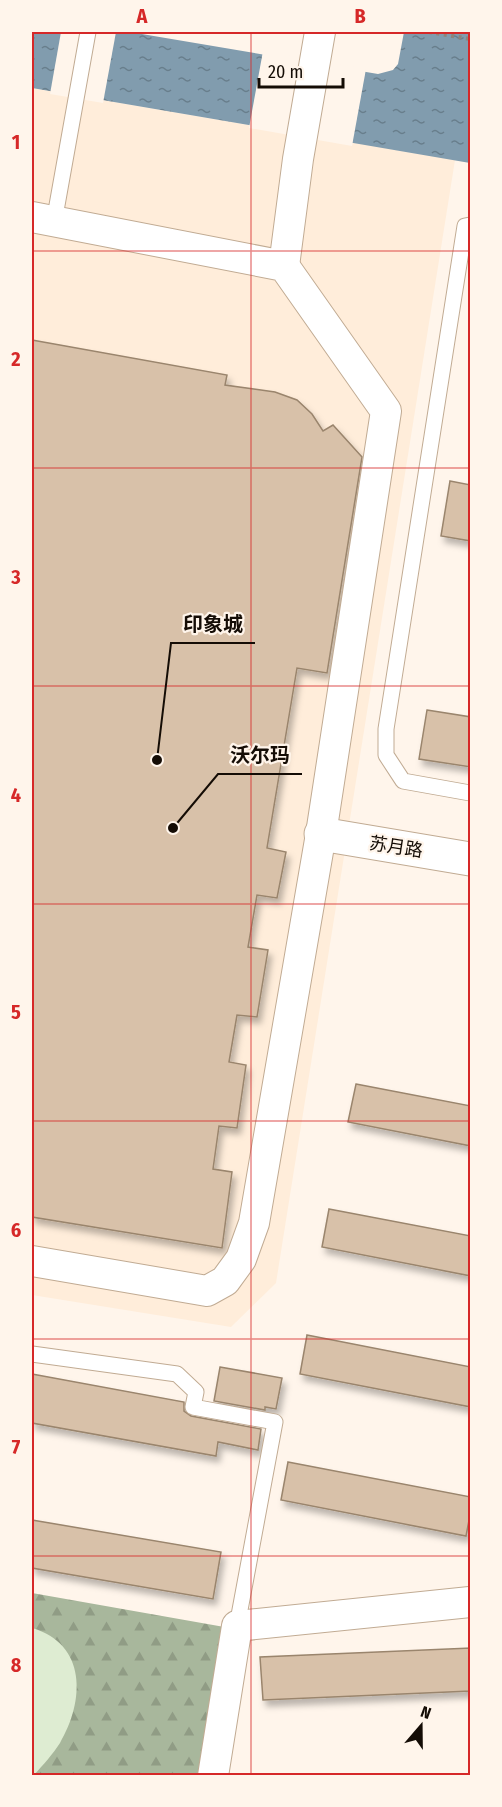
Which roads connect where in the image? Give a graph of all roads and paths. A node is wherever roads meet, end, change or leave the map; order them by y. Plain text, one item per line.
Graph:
1 (88, 32) edge
2 (429, 32) edge
3 (471, 39) edge
4 (318, 43) edge
5 (43, 220) edge
6 (471, 225) edge
7 (284, 266) junction
8 (471, 793) edge
9 (321, 834) junction
10 (471, 859) edge
11 (32, 1262) edge
12 (32, 1354) edge
13 (469, 1598) edge
14 (237, 1626) junction
15 (213, 1776) edge

1 - 5 lane
2 - 3 path
4 - 7 street
5 - 7 street
6 - 8 lane
7 - 9 street
9 - 10 street, 苏月路
9 - 11 street
12 - 14 lane
13 - 14 street
14 - 15 street

